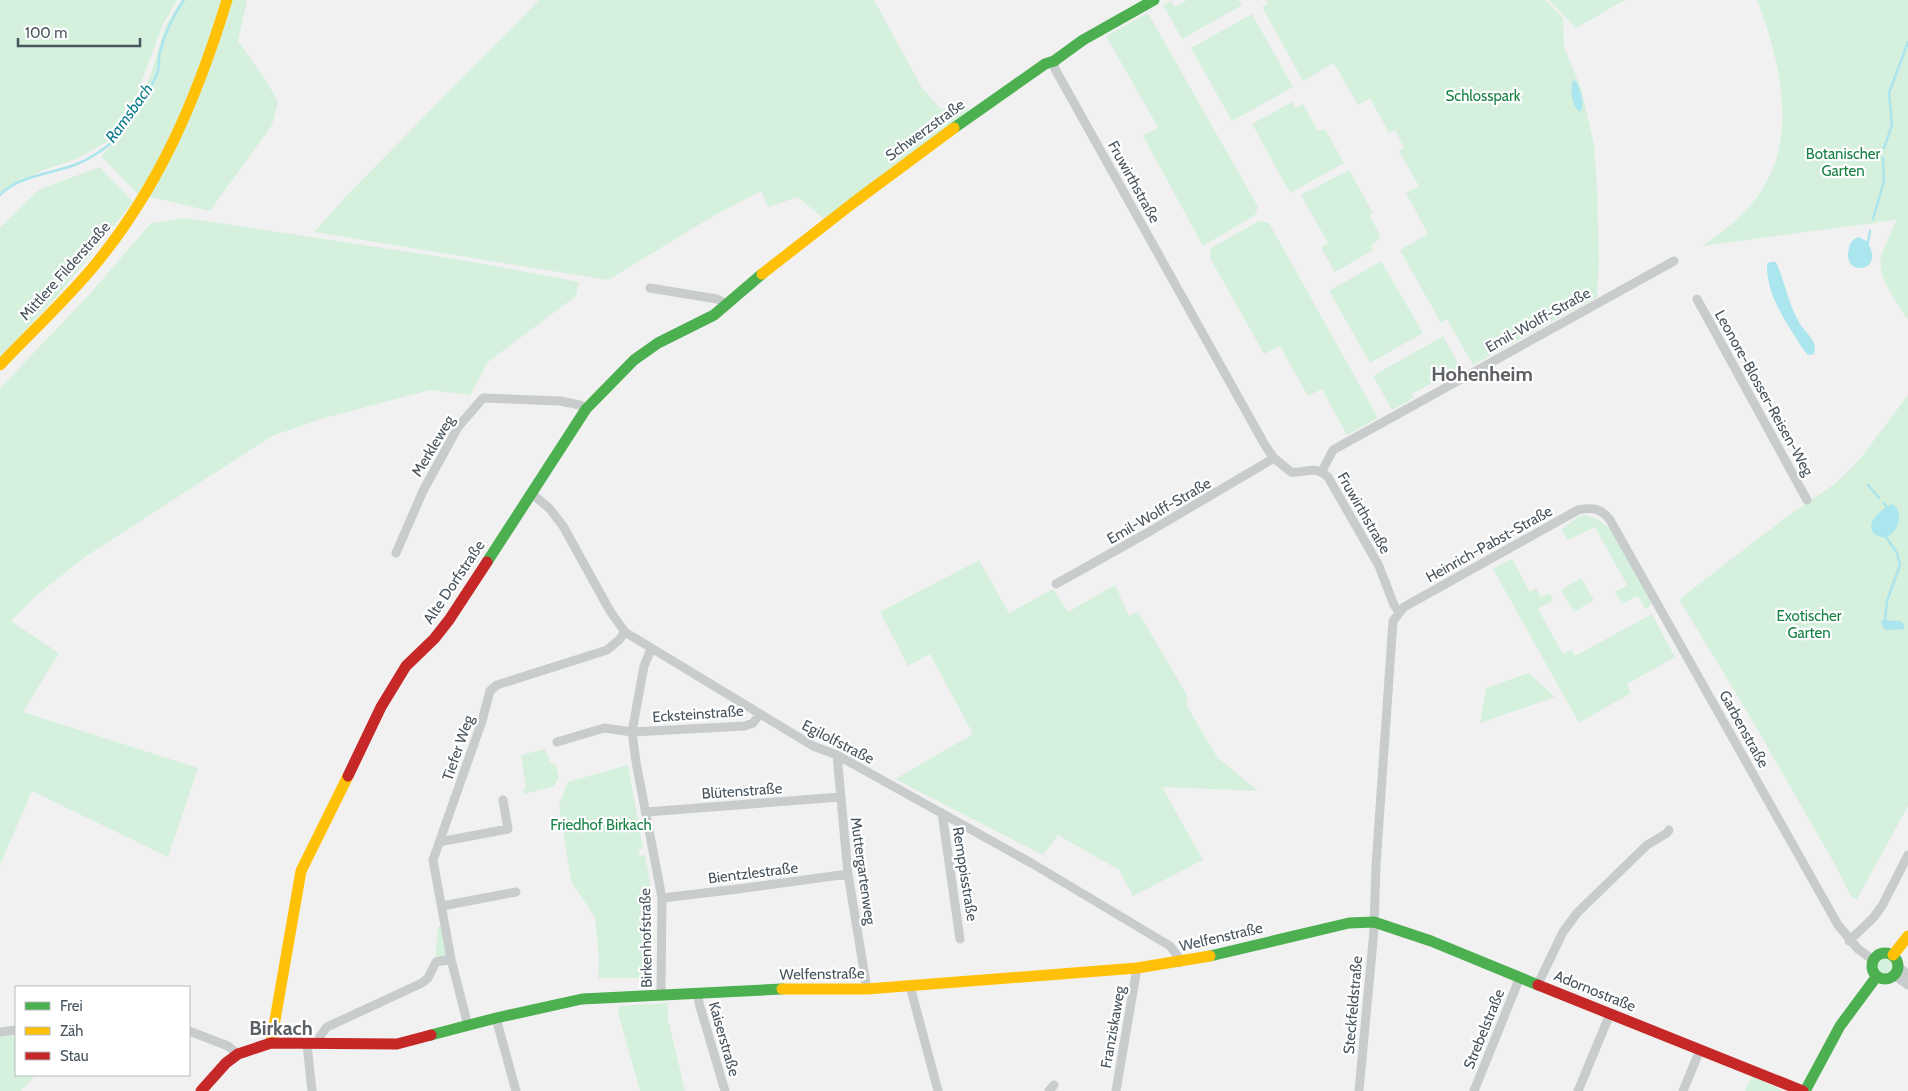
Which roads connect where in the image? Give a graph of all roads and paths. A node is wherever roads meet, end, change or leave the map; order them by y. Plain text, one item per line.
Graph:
1 (227, 0) edge
2 (1154, 0) edge
3 (1054, 61) junction
4 (1674, 261) dead end
5 (650, 288) dead end
6 (1697, 298) dead end
7 (727, 304) junction
8 (0, 365) edge
9 (586, 409) junction
10 (1274, 458) junction
11 (1322, 472) junction
12 (532, 494) junction
13 (1808, 500) dead end
14 (1595, 508) joint
15 (396, 553) dead end
16 (1056, 584) dead end
17 (1399, 612) junction
18 (625, 632) junction
19 (651, 649) junction
20 (760, 714) junction
21 (632, 732) junction
22 (557, 742) dead end
23 (837, 756) junction
24 (840, 797) junction
25 (503, 800) dead end
26 (646, 812) junction
27 (942, 813) junction
28 (1669, 830) dead end
29 (439, 842) junction
30 (1908, 855) edge
31 (848, 874) junction
32 (516, 892) dead end
33 (662, 898) junction
34 (442, 906) junction
35 (1374, 926) junction
36 (1908, 936) edge
37 (960, 939) dead end
38 (1849, 941) junction
39 (451, 959) junction
40 (1873, 960) junction
41 (1179, 962) junction
42 (1895, 966) junction
43 (1137, 968) junction
44 (1908, 975) edge
45 (1876, 976) junction
46 (1520, 977) junction
47 (1538, 984) junction
48 (1908, 985) edge
49 (910, 986) junction
50 (867, 989) junction
51 (698, 993) junction
52 (661, 996) junction
53 (1610, 1014) junction
54 (496, 1018) junction
55 (468, 1026) junction
56 (15, 1030) edge
57 (190, 1031) edge
58 (0, 1032) edge
59 (270, 1043) junction
60 (313, 1044) junction
61 (1700, 1050) junction
62 (238, 1054) junction
63 (201, 1091) edge
64 (312, 1091) edge
65 (516, 1091) edge
66 (724, 1091) edge
67 (938, 1091) edge
68 (1116, 1091) edge
69 (1359, 1091) edge
70 (1474, 1091) edge
71 (1578, 1091) edge
72 (1683, 1091) edge
73 (1804, 1091) edge

1 - 8 street, Mittlere Filderstraße
2 - 3 street, Schwerzstraße
3 - 7 street, Schwerzstraße
3 - 10 street, Fruwirthstraße
4 - 11 street, Emil-Wolff-Straße
5 - 7 street
6 - 13 street, Leonore-Blosser-Reisen-Weg
7 - 9 street, Alte Dorfstraße
9 - 12 street, Alte Dorfstraße
9 - 15 street, Merkleweg
10 - 11 street, Fruwirthstraße
10 - 16 street, Emil-Wolff-Straße
11 - 17 street, Fruwirthstraße
12 - 18 street, Egilolfstraße
12 - 59 street, Alte Dorfstraße
14 - 17 street, Heinrich-Pabst-Straße
14 - 38 street, Garbenstraße
17 - 35 street
18 - 19 street, Egilolfstraße
18 - 29 street, Tiefer Weg
19 - 20 street, Egilolfstraße
19 - 21 street, Birkenhofstraße
20 - 21 street, Ecksteinstraße
20 - 23 street, Egilolfstraße
21 - 22 street
21 - 26 street, Birkenhofstraße
23 - 24 street, Muttergartenweg
23 - 27 street, Egilolfstraße
24 - 26 street, Blütenstraße
24 - 31 street, Muttergartenweg
25 - 29 street
26 - 33 street, Birkenhofstraße
27 - 37 street, Remppisstraße
27 - 41 street, Egilolfstraße
28 - 47 street
29 - 34 street, Tiefer Weg
30 - 38 street
31 - 33 street, Bientzlestraße
31 - 50 street, Muttergartenweg
32 - 34 street
33 - 52 street, Birkenhofstraße
34 - 39 street, Tiefer Weg
35 - 41 street, Welfenstraße
35 - 46 street, Adornostraße
35 - 69 street, Steckfeldstraße
36 - 42 street
38 - 40 street, Garbenstraße
39 - 55 street, Tiefer Weg
39 - 60 street
40 - 42 street
40 - 45 street
41 - 43 street, Welfenstraße
42 - 44 street
42 - 45 street
42 - 48 street
43 - 49 street, Welfenstraße
43 - 68 street, Franziskaweg
45 - 73 street
46 - 47 street, Adornostraße
46 - 70 street, Strebelstraße
47 - 53 street, Adornostraße
49 - 50 street, Welfenstraße
49 - 67 street
50 - 51 street, Welfenstraße
51 - 52 street, Welfenstraße
51 - 66 street, Kaiserstraße
52 - 54 street, Welfenstraße
53 - 61 street, Adornostraße
53 - 71 street
54 - 55 street, Welfenstraße
54 - 65 street
55 - 60 street, Welfenstraße
56 - 58 street
57 - 62 street
59 - 60 street, Welfenstraße
59 - 62 street
60 - 64 street
61 - 72 street
61 - 73 street, Adornostraße
62 - 63 street

